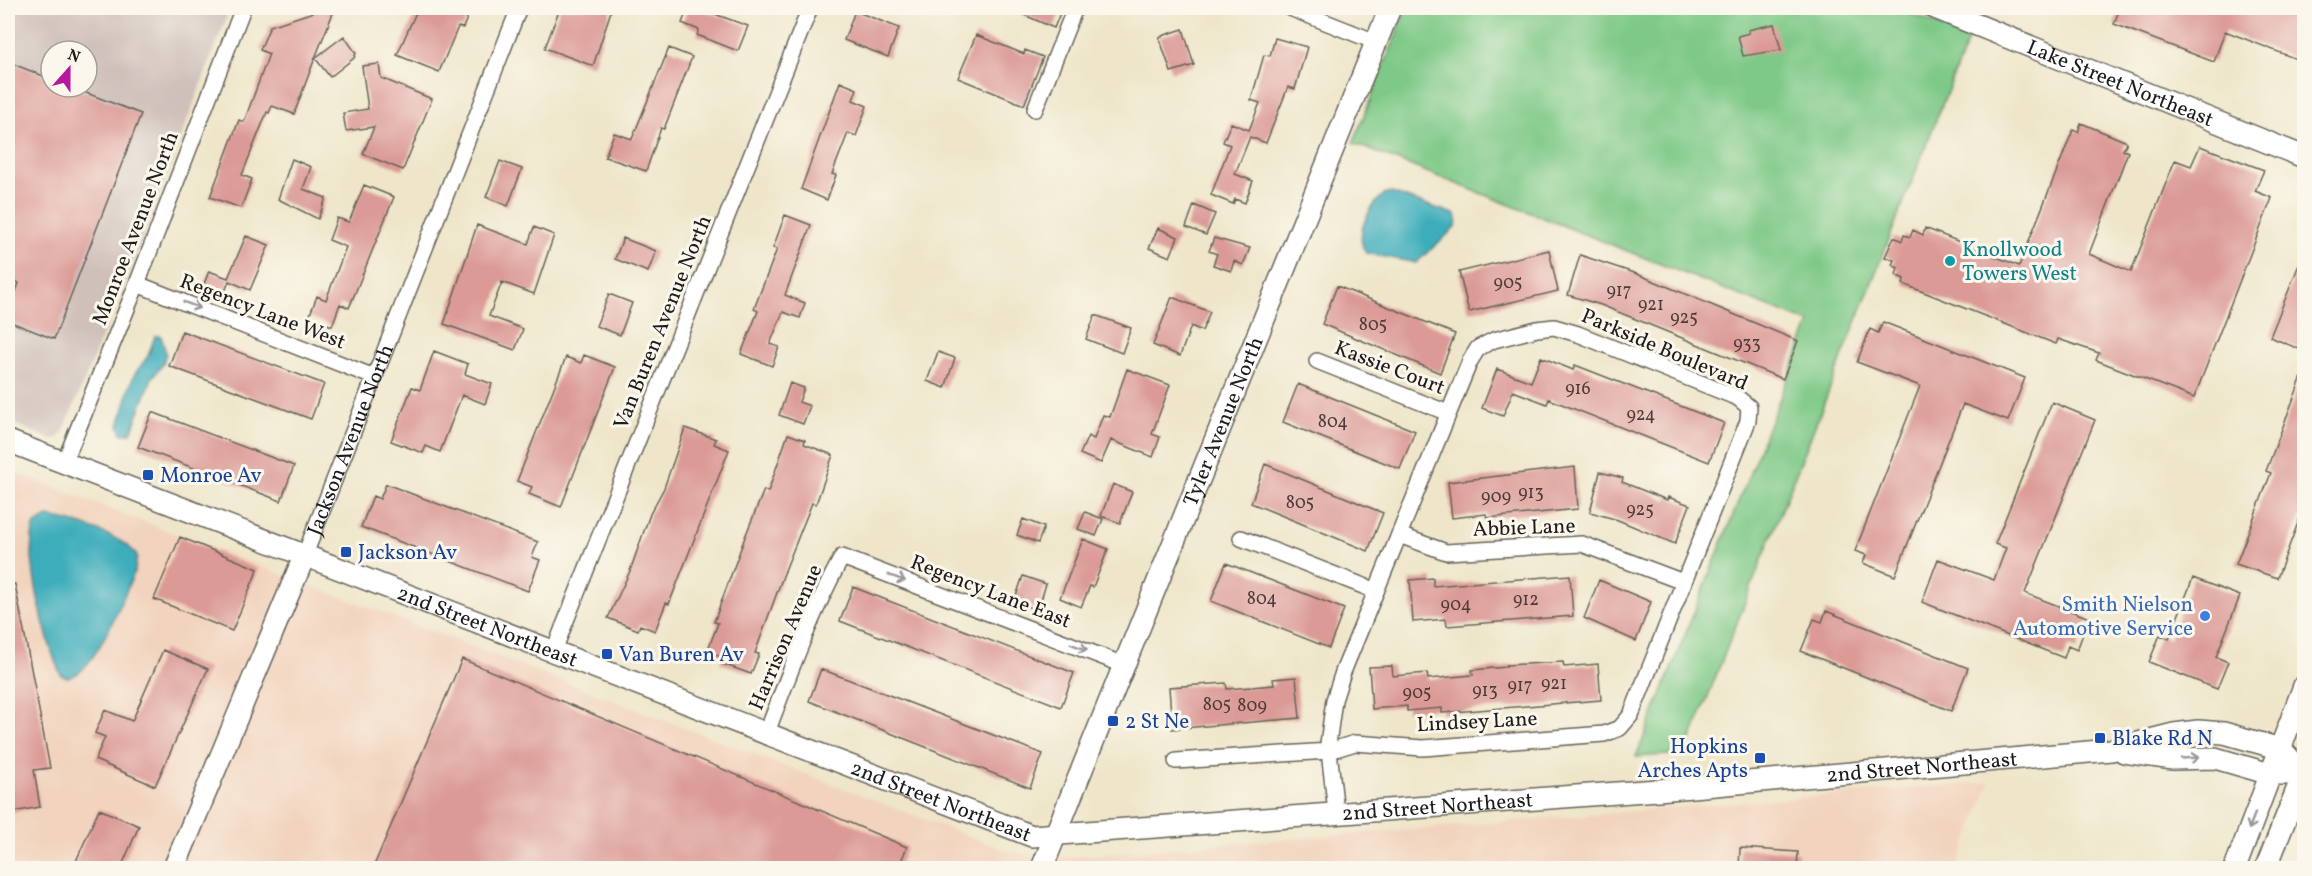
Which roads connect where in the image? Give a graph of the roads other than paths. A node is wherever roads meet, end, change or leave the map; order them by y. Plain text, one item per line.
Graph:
1 (243, 8) edge
2 (519, 8) edge
3 (810, 8) edge
4 (1075, 8) edge
5 (1290, 8) edge
6 (1390, 8) edge
7 (1935, 8) edge
8 (1376, 42) junction
9 (1035, 109) dead end
10 (2304, 157) edge
11 (137, 284) junction
12 (1317, 361) dead end
13 (374, 377) junction
14 (1448, 413) junction
15 (8, 441) edge
16 (64, 463) junction
17 (1399, 535) junction
18 (1241, 538) dead end
19 (304, 556) junction
20 (842, 557) joint
21 (1683, 582) junction
22 (1376, 591) junction
23 (553, 653) junction
24 (1124, 664) junction
25 (2304, 686) edge
26 (1631, 715) joint
27 (766, 735) junction
28 (2281, 749) junction
29 (2111, 750) junction
30 (1329, 751) junction
31 (1176, 761) dead end
32 (2304, 773) edge
33 (2270, 774) junction
34 (1336, 812) junction
35 (1055, 835) junction
36 (174, 868) edge
37 (1042, 868) edge
38 (2235, 868) edge
39 (2266, 868) edge

1 - 11 street, Monroe Avenue North
2 - 13 street, Jackson Avenue North
3 - 23 street, Van Buren Avenue North
4 - 9 street
5 - 8 street
6 - 8 street, Tyler Avenue North
7 - 10 street, Lake Street Northeast
8 - 24 street, Tyler Avenue North
11 -> 13 street, Regency Lane West
11 - 16 street, Monroe Avenue North
12 - 14 street, Kassie Court
13 - 19 street, Jackson Avenue North
14 - 17 street, Parkside Boulevard
14 - 21 street, Parkside Boulevard
15 - 16 street, 2nd Street Northeast
16 - 19 street, 2nd Street Northeast
17 - 21 street, Abbie Lane
17 - 22 street, Parkside Boulevard
18 - 22 street
19 - 23 street, 2nd Street Northeast
19 - 36 street, Jackson Avenue North
20 -> 24 street, Regency Lane East
20 - 27 street, Harrison Avenue
21 - 26 street, Parkside Boulevard
22 - 30 street, Parkside Boulevard
23 - 27 street, 2nd Street Northeast
24 - 35 street, Tyler Avenue North
25 - 28 street
26 - 30 street, Lindsey Lane
27 - 35 street, 2nd Street Northeast
28 - 29 street, 2nd Street Northeast
28 - 32 street
28 - 33 street
29 -> 33 street, 2nd Street Northeast
29 - 34 street, 2nd Street Northeast
30 - 31 street, Lindsey Lane
30 - 34 street, Parkside Boulevard
32 - 33 street, 2nd Street Northeast
32 - 39 street
33 -> 38 street
34 - 35 street, 2nd Street Northeast
35 - 37 street, Tyler Avenue North

